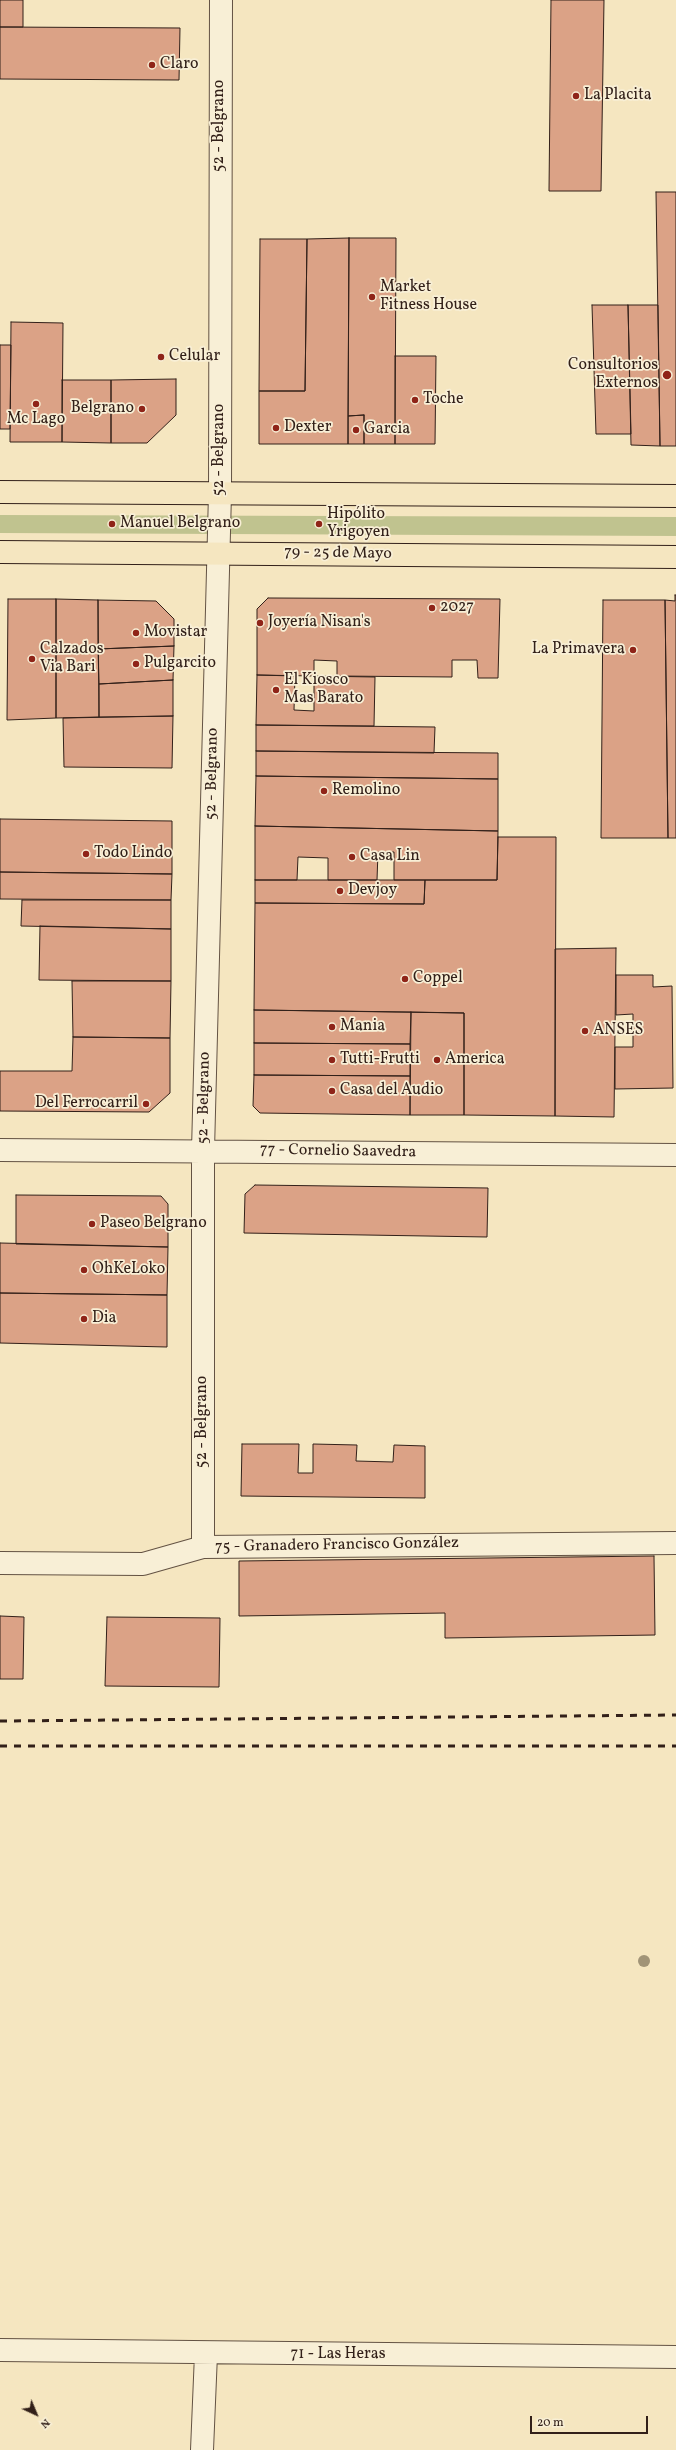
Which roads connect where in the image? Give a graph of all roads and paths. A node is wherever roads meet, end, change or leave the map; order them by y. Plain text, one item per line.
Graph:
1 (221, 0) edge
2 (0, 492) edge
3 (220, 493) junction
4 (676, 496) edge
5 (0, 552) edge
6 (219, 553) junction
7 (676, 557) edge
8 (0, 1150) edge
9 (203, 1150) junction
10 (676, 1155) edge
11 (676, 1543) edge
12 (203, 1547) junction
13 (0, 1563) edge
14 (0, 2350) edge
15 (206, 2354) junction
16 (676, 2357) edge
17 (202, 2450) edge

1 - 3 street, 52 - Belgrano
2 - 3 main road
3 - 4 main road
3 - 6 street, 52 - Belgrano
5 - 6 main road, 79 - 25 de Mayo
6 - 7 main road, 79 - 25 de Mayo
6 - 9 street, 52 - Belgrano
8 - 9 street, 77 - Cornelio Saavedra
9 - 10 street, 77 - Cornelio Saavedra
9 - 12 street, 52 - Belgrano
11 - 12 street, 75 - Granadero Francisco González
12 - 13 street, 75 - Granadero Francisco González
14 - 15 street, 71 - Las Heras
15 - 16 street, 71 - Las Heras
15 - 17 street

